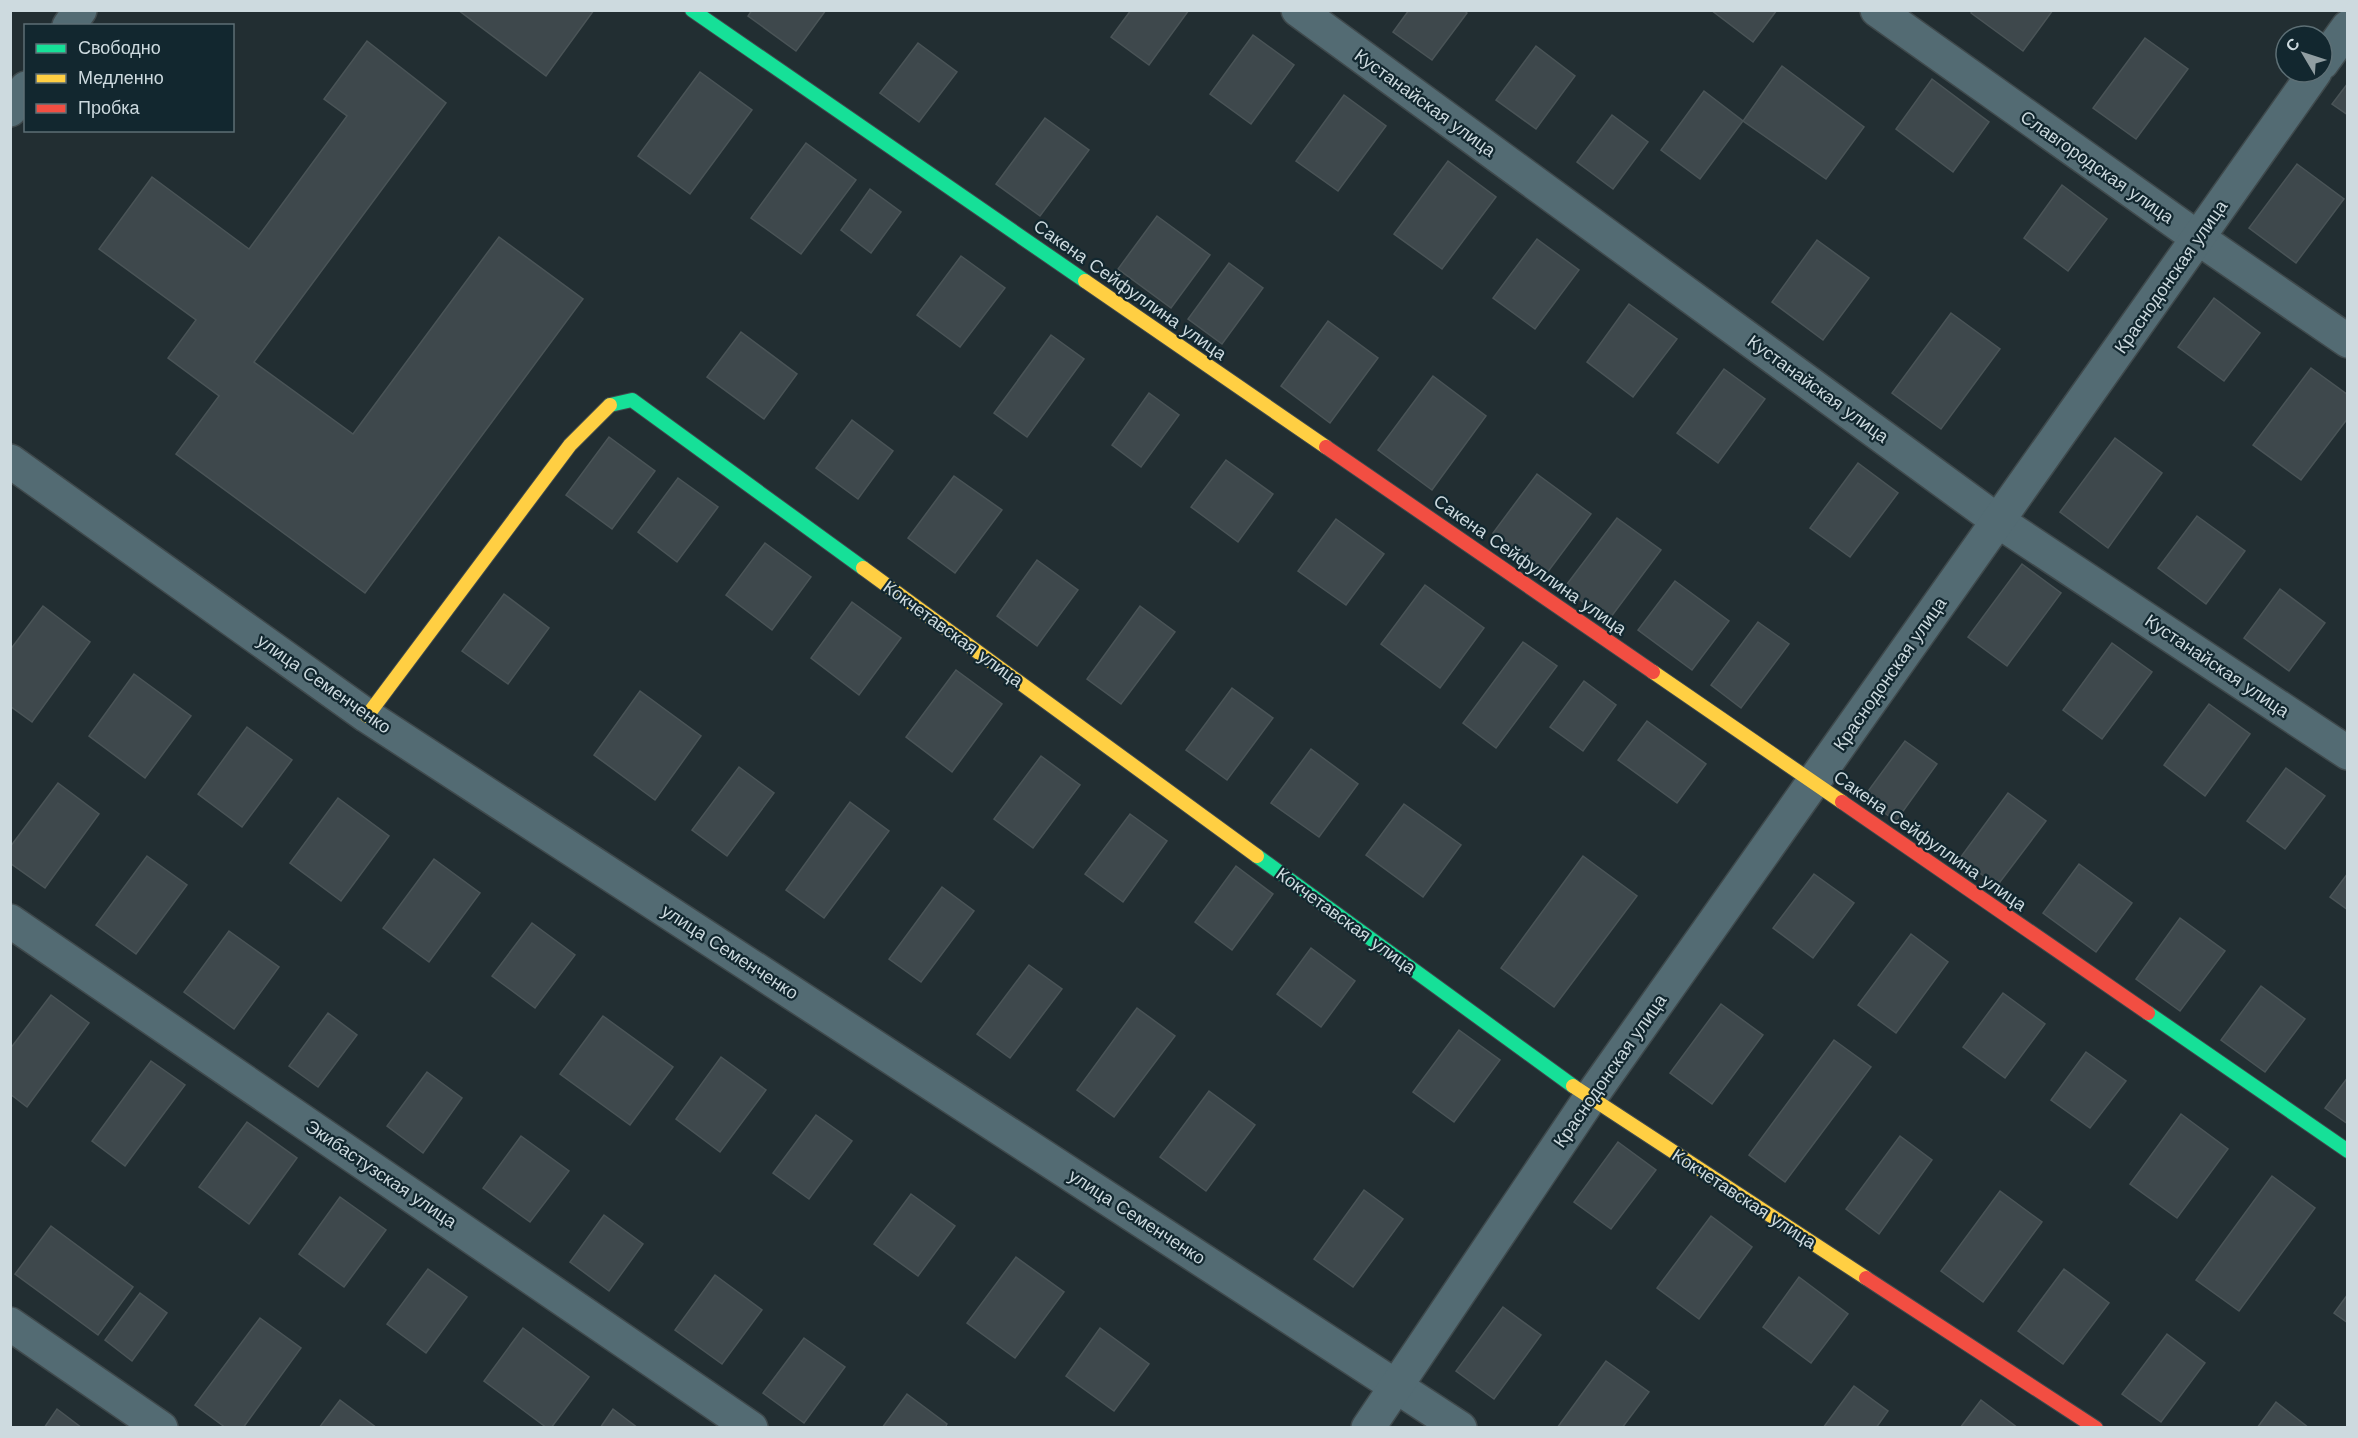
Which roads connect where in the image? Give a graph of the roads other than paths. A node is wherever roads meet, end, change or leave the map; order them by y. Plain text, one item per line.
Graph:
1 (692, 10) edge
2 (1298, 10) edge
3 (1877, 10) edge
4 (2348, 27) edge
5 (2334, 46) edge
6 (2307, 84) edge
7 (24, 91) edge
8 (10, 110) edge
9 (2198, 238) junction
10 (2348, 341) edge
11 (10, 461) edge
12 (1998, 521) junction
13 (367, 716) junction
14 (2348, 753) edge
15 (1814, 782) junction
16 (10, 921) edge
17 (1590, 1098) junction
18 (2348, 1151) edge
19 (10, 1324) edge
20 (1398, 1386) junction
21 (161, 1428) edge
22 (752, 1428) edge
23 (1368, 1428) edge
24 (1460, 1428) edge
25 (2096, 1428) edge

1 - 15 street, Сакена Сейфуллина улица
2 - 12 street, Кустанайская улица
3 - 9 street, Славгородская улица
4 - 5 street
6 - 9 street, Краснодонская улица
7 - 8 street
9 - 10 street, Славгородская улица
9 - 12 street, Краснодонская улица
11 - 13 street, улица Семенченко
12 - 14 street, Кустанайская улица
12 - 15 street, Краснодонская улица
13 - 17 street, Кокчетавская улица
13 - 20 street, улица Семенченко
15 - 17 street, Краснодонская улица
15 - 18 street, Сакена Сейфуллина улица
16 - 22 street, Экибастузская улица
17 - 20 street, Краснодонская улица
17 - 25 street, Кокчетавская улица
19 - 21 street
20 - 23 street, Краснодонская улица
20 - 24 street, улица Семенченко

